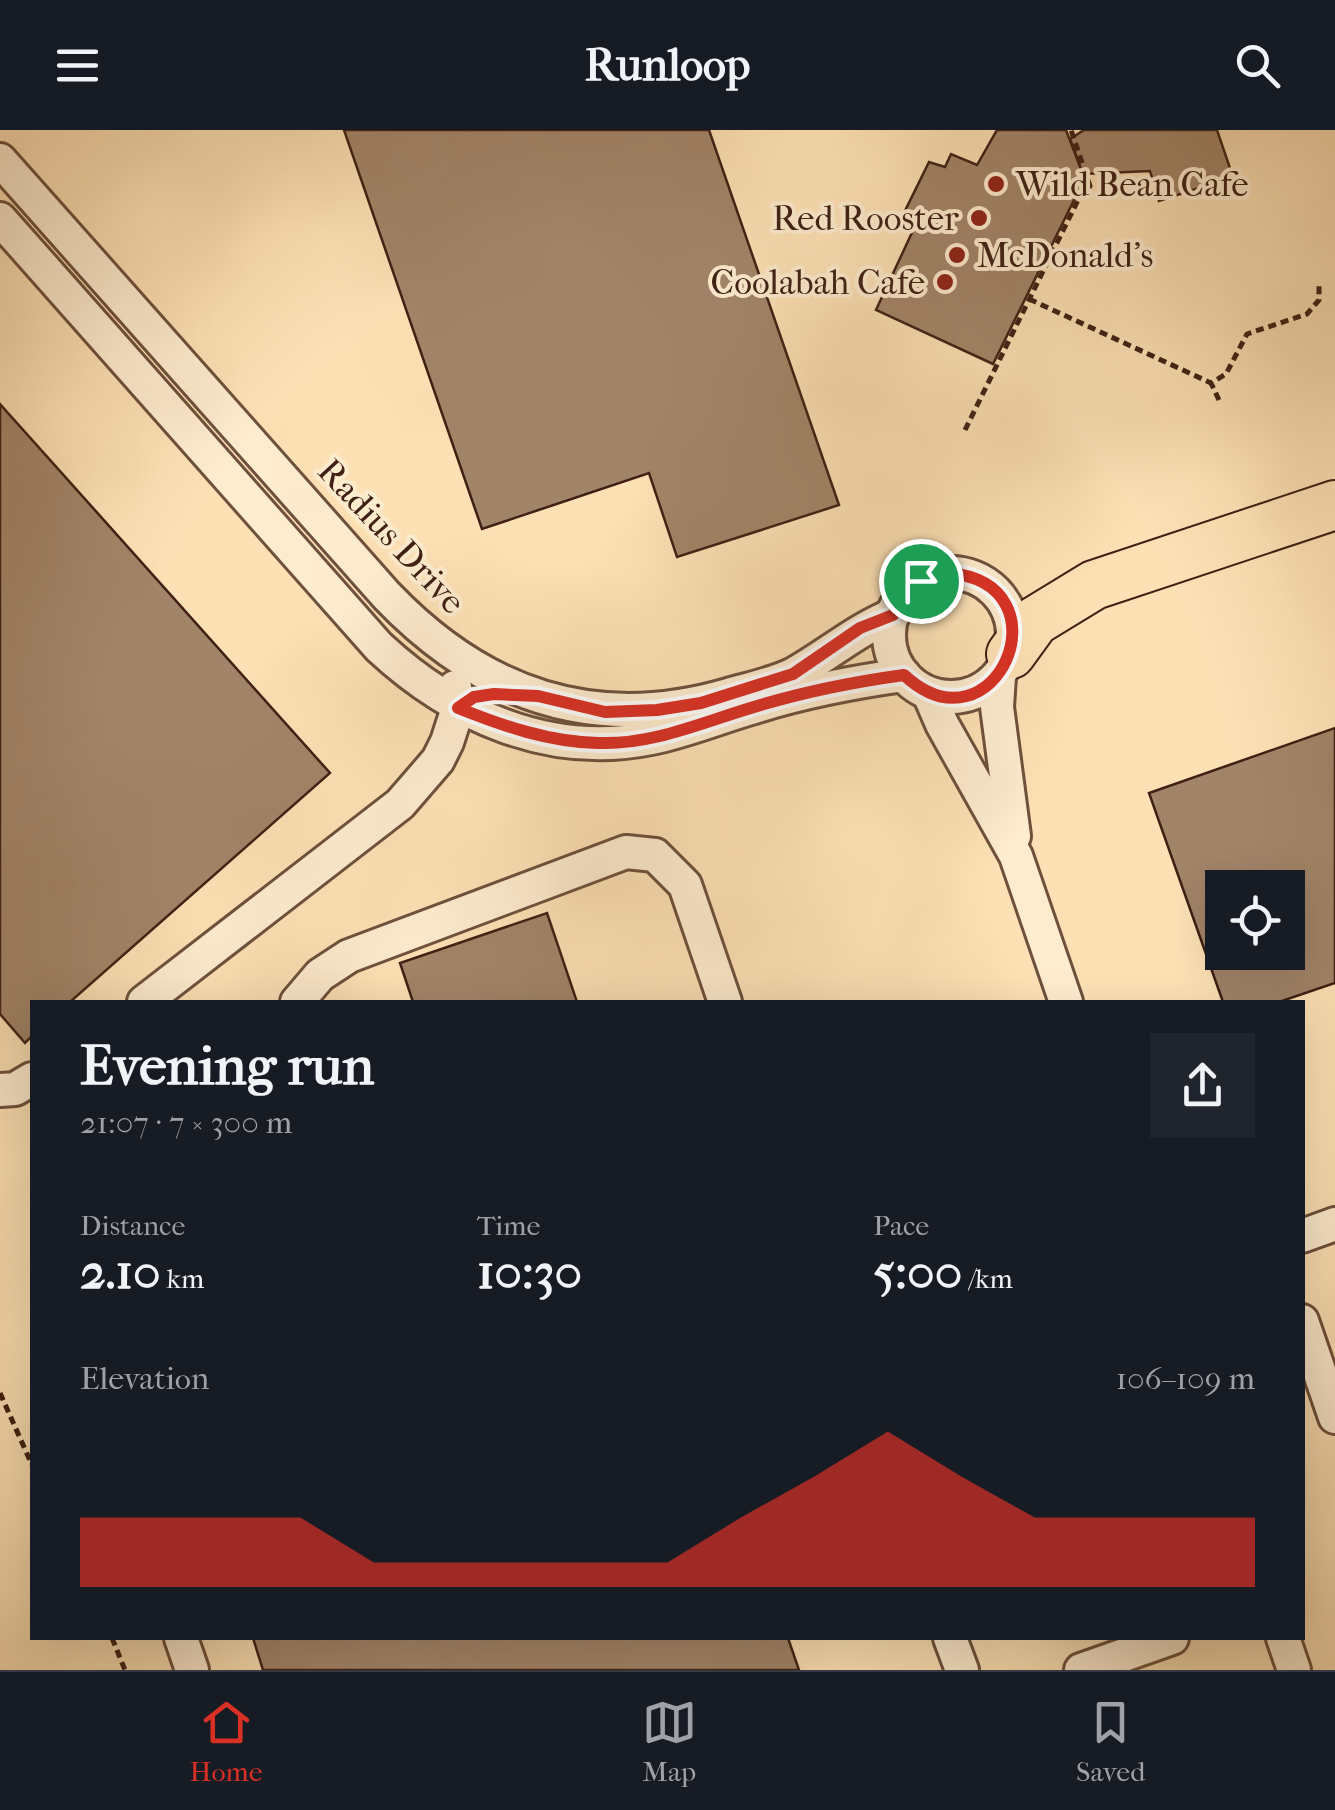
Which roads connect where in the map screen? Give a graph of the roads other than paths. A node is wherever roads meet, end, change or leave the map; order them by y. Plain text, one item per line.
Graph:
1 (0, 160) edge
2 (1, 218) edge
3 (295, 492) junction
4 (1335, 505) edge
5 (893, 615) junction
6 (1005, 665) junction
7 (916, 684) junction
8 (538, 696) junction
9 (458, 708) junction
10 (1016, 856) junction
11 (147, 1000) edge
12 (299, 1000) edge
13 (724, 1000) edge
14 (1065, 1000) edge
15 (30, 1081) edge
16 (0, 1090) edge
17 (1335, 1224) edge
18 (1305, 1235) edge
19 (1305, 1330) edge
20 (1335, 1418) edge
21 (182, 1640) edge
22 (951, 1640) edge
23 (1166, 1640) edge
24 (1284, 1640) edge
25 (192, 1670) edge
26 (962, 1670) edge
27 (1080, 1670) edge
28 (1294, 1670) edge

1 - 3 street, Radius Drive
2 - 9 street
3 - 8 street, Radius Drive
3 - 9 street
4 - 6 highway
5 - 6 street
5 - 7 street
5 - 8 street, Radius Drive
6 - 7 street
6 - 10 street
7 - 9 street
7 - 10 street
8 - 9 street
9 - 11 street
10 - 14 street
12 - 13 street
15 - 16 street
17 - 18 street
19 - 20 street
21 - 25 street
22 - 26 street
23 - 27 street
24 - 28 street

